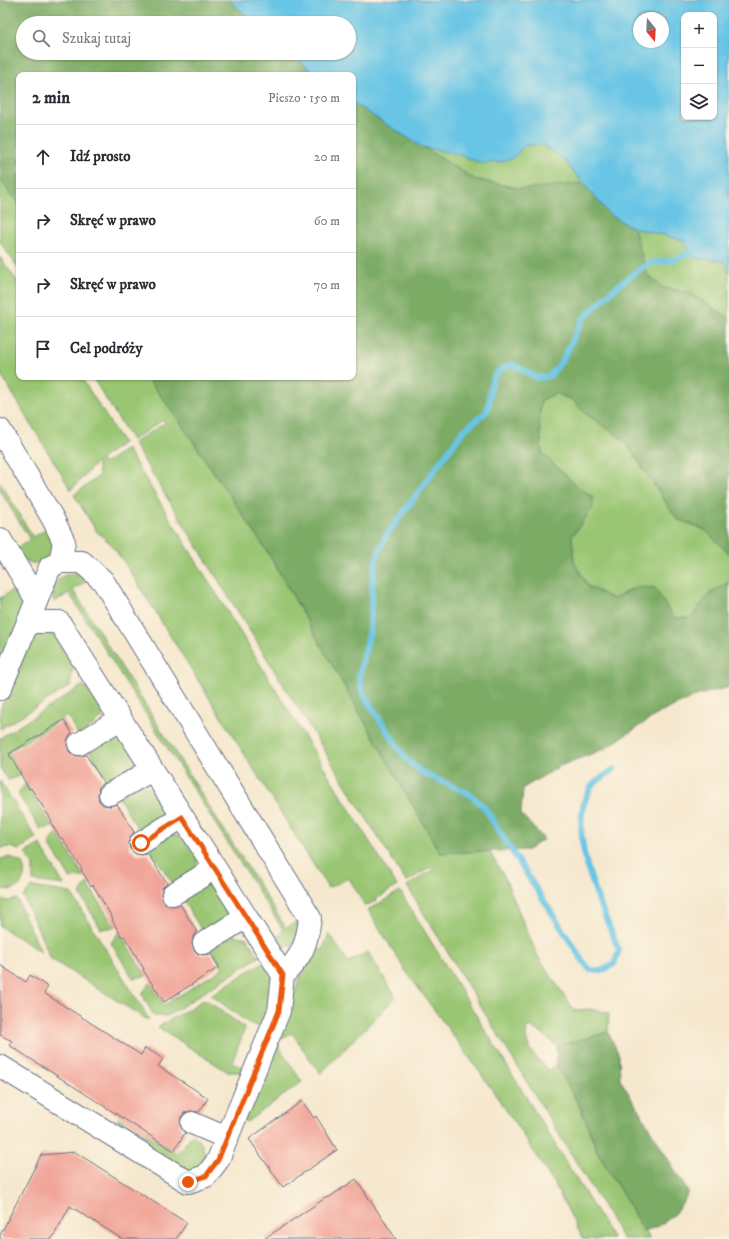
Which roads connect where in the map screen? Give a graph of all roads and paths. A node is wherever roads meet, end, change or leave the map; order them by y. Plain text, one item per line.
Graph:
1 (0, 430) edge
2 (0, 539) edge
3 (60, 562) junction
4 (36, 598) junction
5 (28, 622) junction
6 (0, 689) edge
7 (120, 719) junction
8 (79, 744) dead end
9 (152, 770) junction
10 (110, 794) dead end
11 (182, 817) junction
12 (141, 843) dead end
13 (215, 868) junction
14 (173, 894) dead end
15 (246, 917) junction
16 (204, 942) dead end
17 (283, 975) junction
18 (0, 1066) edge
19 (192, 1123) dead end
20 (227, 1138) junction

1 - 3 lane
2 - 4 lane
3 - 4 lane
3 - 17 lane
4 - 5 lane
5 - 6 lane
5 - 7 lane
7 - 8 lane
7 - 9 lane
9 - 10 lane
9 - 11 lane
11 - 12 lane
11 - 13 lane
13 - 14 lane
13 - 15 lane
15 - 16 lane
15 - 17 lane
17 - 20 lane
18 - 20 lane
19 - 20 lane

